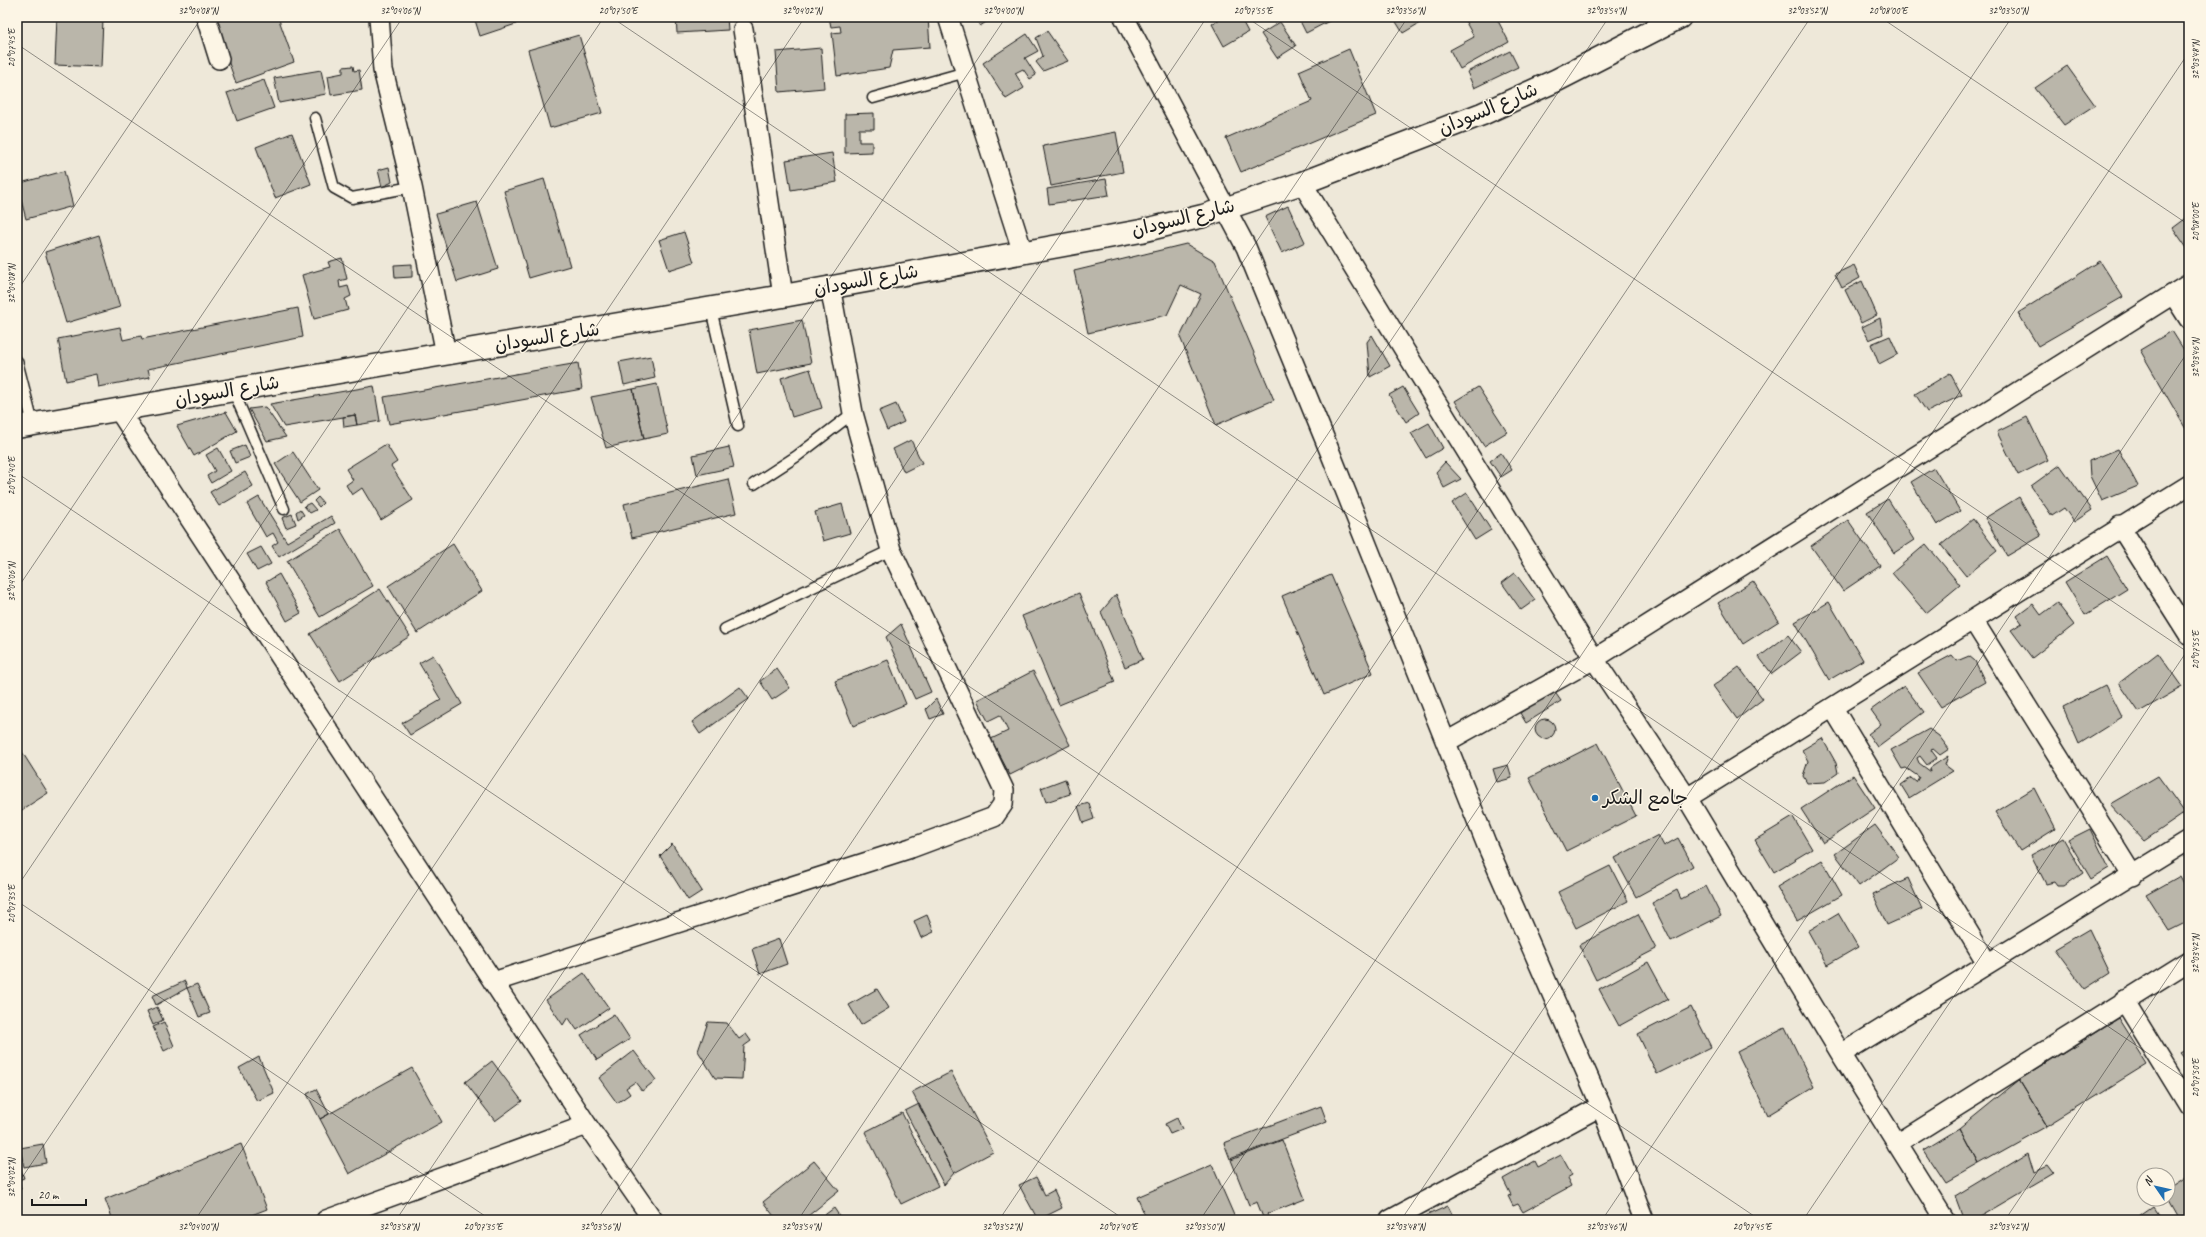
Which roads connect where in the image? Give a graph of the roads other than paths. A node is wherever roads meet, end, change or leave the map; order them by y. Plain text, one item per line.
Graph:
1 (206, 17) edge
2 (948, 17) edge
3 (1124, 17) edge
4 (1680, 17) edge
5 (382, 18) edge
6 (743, 29) dead end
7 (219, 59) dead end
8 (966, 72) junction
9 (873, 98) dead end
10 (316, 118) dead end
11 (1302, 183) junction
12 (412, 187) junction
13 (1228, 209) junction
14 (1023, 253) junction
15 (2189, 284) edge
16 (830, 286) junction
17 (2173, 294) junction
18 (783, 296) junction
19 (711, 309) junction
20 (2189, 319) edge
21 (446, 354) junction
22 (17, 361) edge
23 (233, 390) junction
24 (118, 409) junction
25 (853, 413) junction
26 (25, 425) edge
27 (738, 426) dead end
28 (754, 484) dead end
29 (2189, 485) edge
30 (284, 509) dead end
31 (2120, 526) junction
32 (891, 550) junction
33 (1973, 620) junction
34 (725, 629) dead end
35 (2189, 635) edge
36 (1594, 659) junction
37 (1833, 708) junction
38 (1446, 742) junction
39 (1687, 798) junction
40 (2189, 840) edge
41 (2133, 876) junction
42 (2189, 961) edge
43 (1987, 963) junction
44 (494, 982) junction
45 (2124, 1000) junction
46 (1842, 1054) junction
47 (1601, 1106) junction
48 (2189, 1106) edge
49 (587, 1125) junction
50 (1897, 1144) junction
51 (326, 1220) edge
52 (653, 1220) edge
53 (1390, 1220) edge
54 (1644, 1220) edge
55 (1945, 1220) edge

1 - 7 street
2 - 8 street
3 - 13 street
4 - 11 main road, شارع السودان
5 - 12 street
6 - 18 street
8 - 9 lane
8 - 14 street
10 - 12 lane
11 - 13 main road, شارع السودان
11 - 36 street
12 - 21 street
13 - 14 main road, شارع السودان
13 - 38 street
14 - 16 main road, شارع السودان
15 - 17 street
16 - 18 main road, شارع السودان
16 - 25 street
17 - 20 street
17 - 36 street
18 - 19 main road, شارع السودان
19 - 21 main road, شارع السودان
19 - 27 lane
21 - 23 main road, شارع السودان
22 - 26 lane
23 - 24 main road, شارع السودان
23 - 30 lane
24 - 26 main road, شارع السودان
24 - 44 street
25 - 28 lane
25 - 32 street
29 - 31 street
31 - 33 street
31 - 35 street
32 - 34 lane
32 - 44 street
33 - 37 street
33 - 41 street
36 - 38 street
36 - 39 street
37 - 39 street
37 - 43 street
38 - 47 street
39 - 46 street
40 - 41 street
41 - 43 street
42 - 45 street
43 - 46 street
44 - 49 street
45 - 48 street
45 - 50 street
46 - 50 street
47 - 53 street
47 - 54 street
49 - 51 street
49 - 52 street
50 - 55 street

